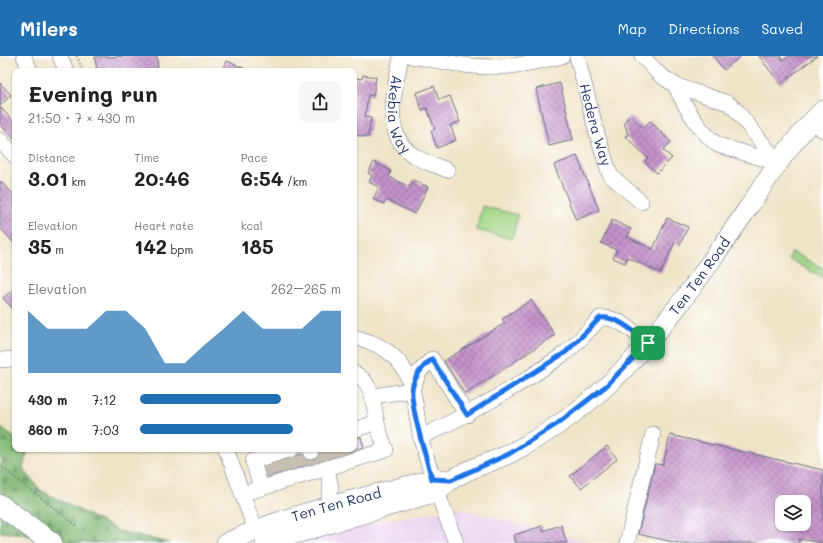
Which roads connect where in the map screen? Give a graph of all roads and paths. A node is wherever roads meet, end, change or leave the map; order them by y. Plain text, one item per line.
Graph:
1 (24, 56) edge
2 (60, 56) edge
3 (77, 56) edge
4 (402, 56) edge
5 (410, 56) edge
6 (562, 56) edge
7 (577, 56) edge
8 (642, 56) edge
9 (29, 68) edge
10 (65, 68) edge
11 (82, 68) edge
12 (675, 85) junction
13 (712, 98) junction
14 (694, 117) junction
15 (819, 120) edge
16 (0, 140) edge
17 (12, 153) edge
18 (778, 163) junction
19 (447, 170) dead end
20 (641, 202) dead end
21 (357, 338) edge
22 (648, 343) junction
23 (12, 359) edge
24 (0, 360) edge
25 (357, 374) edge
26 (412, 390) junction
27 (373, 396) junction
28 (467, 415) junction
29 (377, 422) junction
30 (357, 429) edge
31 (653, 434) dead end
32 (421, 437) junction
33 (228, 452) edge
34 (251, 455) edge
35 (307, 462) edge
36 (0, 466) edge
37 (435, 486) junction
38 (261, 488) junction
39 (242, 494) junction
40 (0, 505) edge
41 (336, 505) junction
42 (77, 526) dead end
43 (268, 539) edge
44 (52, 543) edge
45 (226, 543) edge
46 (456, 543) edge
47 (627, 543) edge

1 - 9 street
2 - 10 street
3 - 11 path
4 - 19 street, Akebia Way
5 - 6 street
7 - 20 street, Hedera Way
8 - 12 street
12 - 13 street
12 - 14 street
13 - 14 street
13 - 18 street
14 - 18 street
15 - 18 main road, Ten Ten Road
16 - 17 street
18 - 22 main road, Ten Ten Road
21 - 26 street
22 - 28 street
22 - 37 main road, Ten Ten Road
23 - 24 street
25 - 27 street
26 - 27 street
26 - 28 street
26 - 32 street
27 - 29 street
28 - 32 street
29 - 30 street
29 - 35 street
31 - 47 street
32 - 37 street
33 - 39 street
34 - 35 street
34 - 38 street
35 - 38 street
35 - 41 street
36 - 42 path
37 - 41 main road, Ten Ten Road
37 - 43 main road, Ten Ten Road
37 - 46 street
38 - 39 street
39 - 43 street
40 - 44 highway
41 - 43 main road, Ten Ten Road
43 - 45 main road, Ten Ten Road

